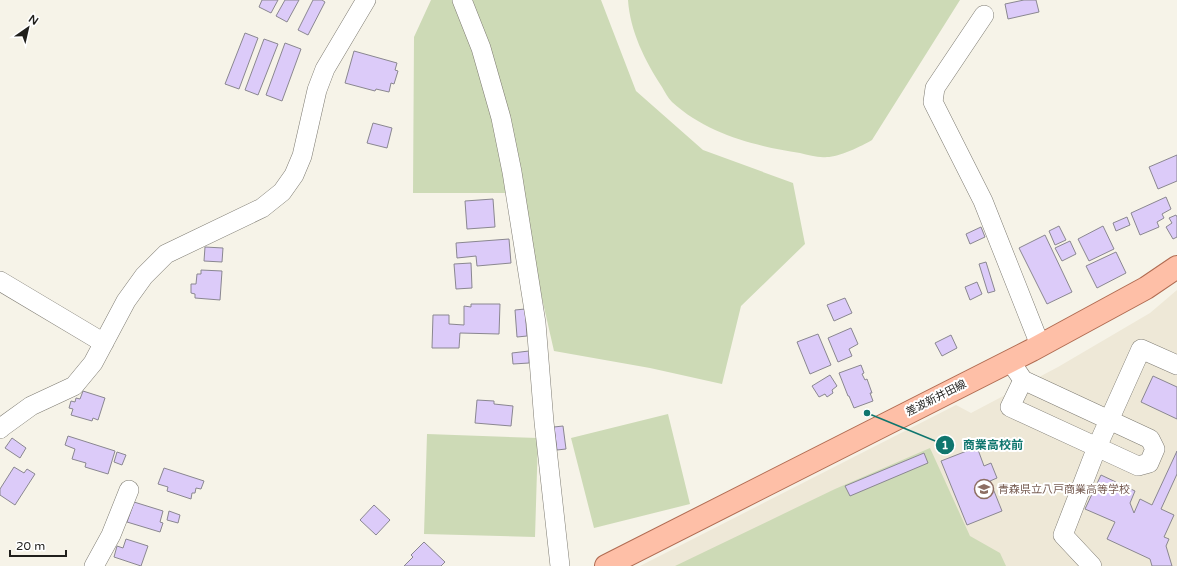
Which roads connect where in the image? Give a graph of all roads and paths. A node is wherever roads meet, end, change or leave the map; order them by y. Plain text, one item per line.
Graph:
1 (366, 0) edge
2 (462, 0) edge
3 (984, 15) dead end
4 (1177, 267) edge
5 (0, 281) edge
6 (104, 343) junction
7 (1040, 345) junction
8 (1010, 361) junction
9 (1177, 365) edge
10 (1023, 380) junction
11 (1108, 420) junction
12 (0, 429) edge
13 (1097, 448) junction
14 (129, 490) dead end
15 (94, 566) edge
16 (560, 566) edge
17 (606, 566) edge
18 (1092, 566) edge

1 - 6 street
2 - 16 street
3 - 7 street
4 - 7 main road, 差波新井田線
5 - 6 street
6 - 12 street
7 - 8 main road, 差波新井田線
8 - 10 street
8 - 17 main road, 差波新井田線
9 - 11 street
10 - 11 street
10 - 13 street
11 - 13 street
11 - 13 street
13 - 18 street
14 - 15 street

